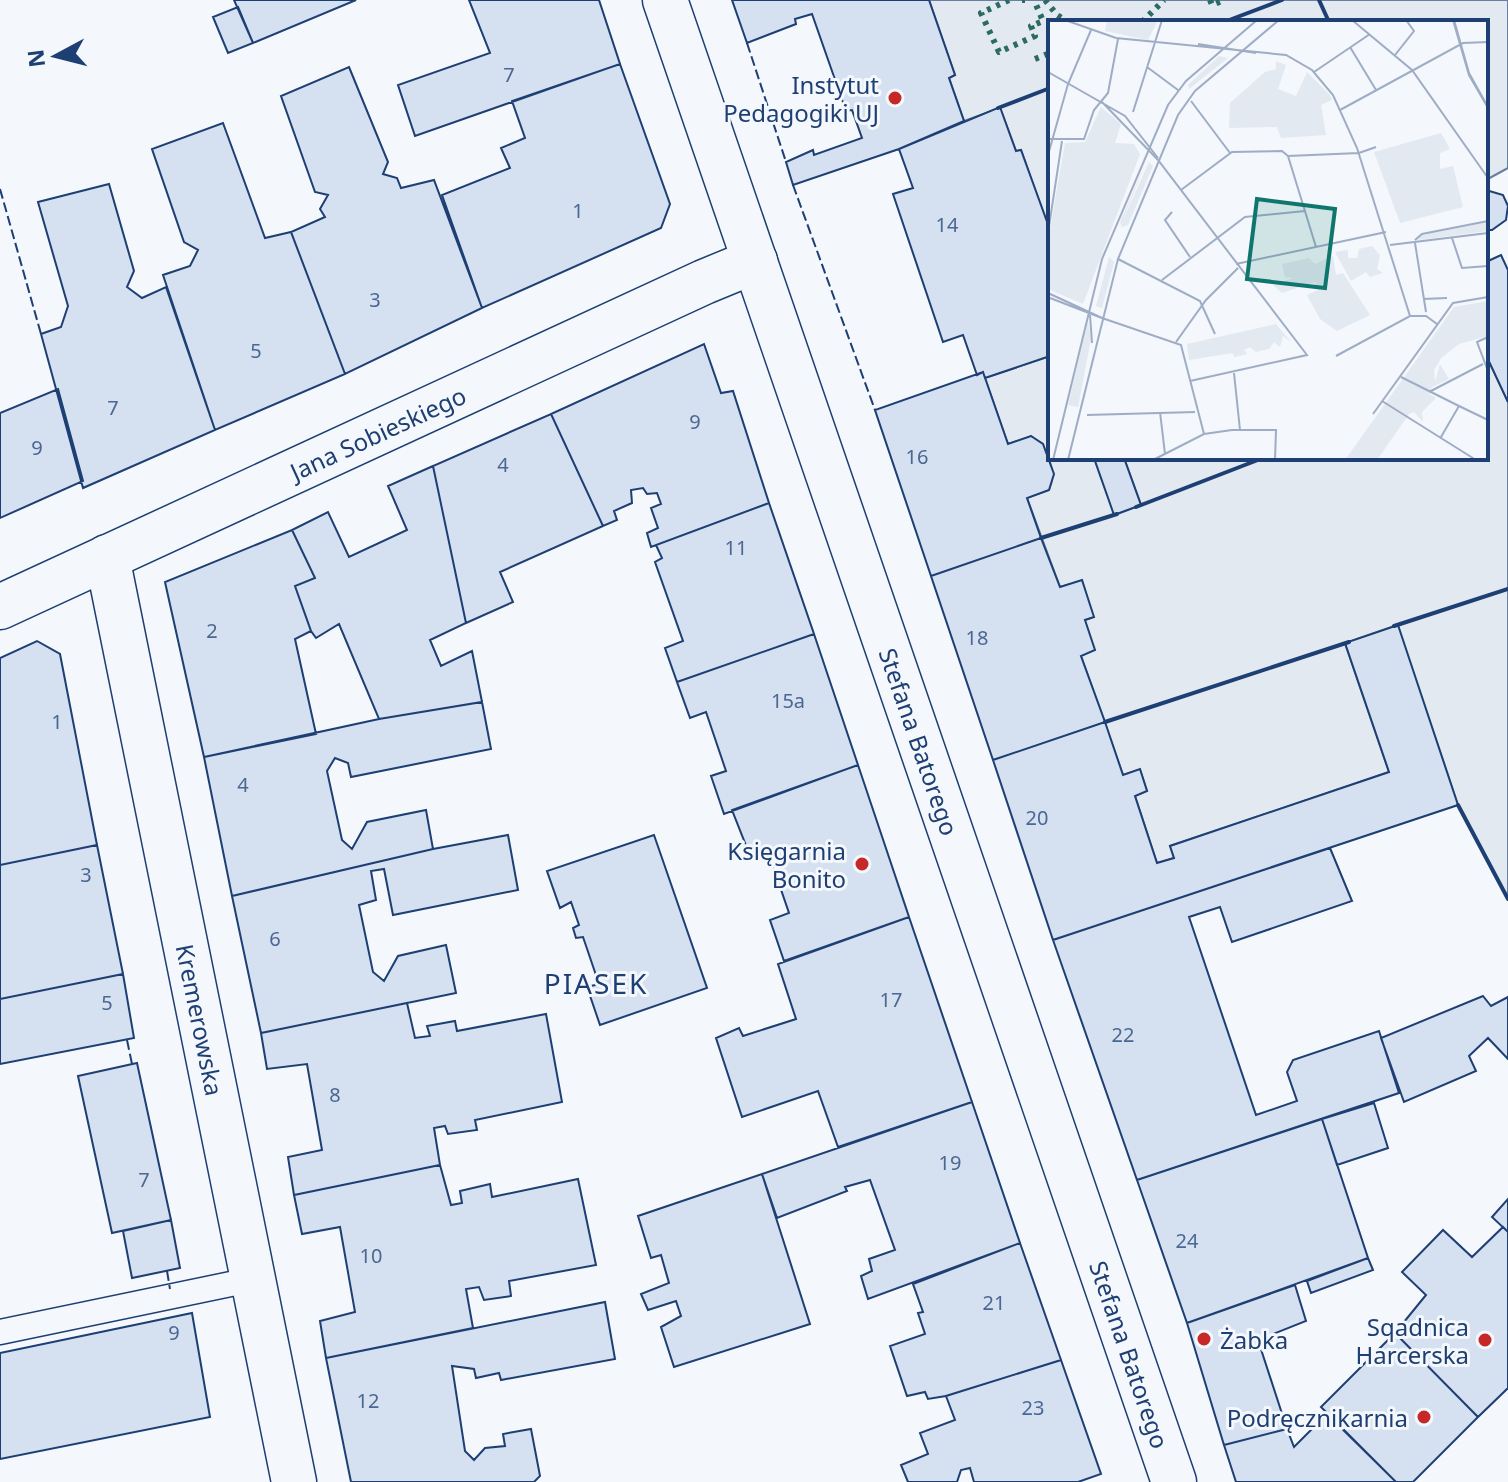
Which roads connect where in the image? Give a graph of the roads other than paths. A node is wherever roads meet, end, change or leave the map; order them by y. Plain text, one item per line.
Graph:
1 (665, 0) edge
2 (755, 261) junction
3 (107, 557) junction
4 (0, 607) edge
5 (255, 1279) junction
6 (0, 1332) edge
7 (294, 1482) edge
8 (1174, 1482) edge

1 - 2 street, Stefana Batorego
2 - 3 street, Jana Sobieskiego
2 - 8 street, Stefana Batorego
3 - 4 street, Jana Sobieskiego
3 - 5 street, Kremerowska
5 - 6 lane
5 - 7 street, Kremerowska

